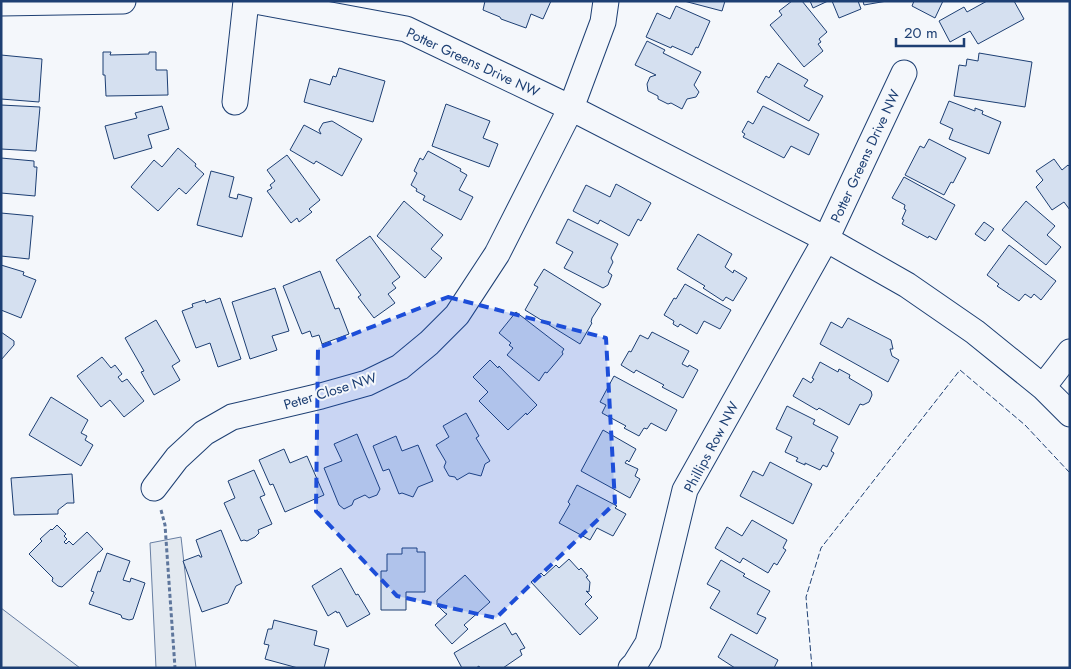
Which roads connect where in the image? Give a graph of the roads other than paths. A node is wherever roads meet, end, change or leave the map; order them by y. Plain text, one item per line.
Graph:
1 (124, 1) edge
2 (246, 1) edge
3 (606, 1) edge
4 (266, 2) edge
5 (1, 3) edge
6 (904, 73) dead end
7 (235, 102) dead end
8 (571, 108) junction
9 (826, 239) junction
10 (1070, 352) edge
11 (1043, 387) junction
12 (1070, 414) edge
13 (154, 488) road end
14 (631, 668) edge

1 - 5 street
2 - 7 street
3 - 8 street
4 - 8 street, Potter Greens Drive NW
6 - 9 street, Potter Greens Drive NW
8 - 9 street, Potter Greens Drive NW
8 - 13 street, Peter Close NW
9 - 11 street, Potter Greens Drive NW
9 - 14 street, Phillips Row NW
10 - 11 street
11 - 12 street, Potter Greens Drive NW

